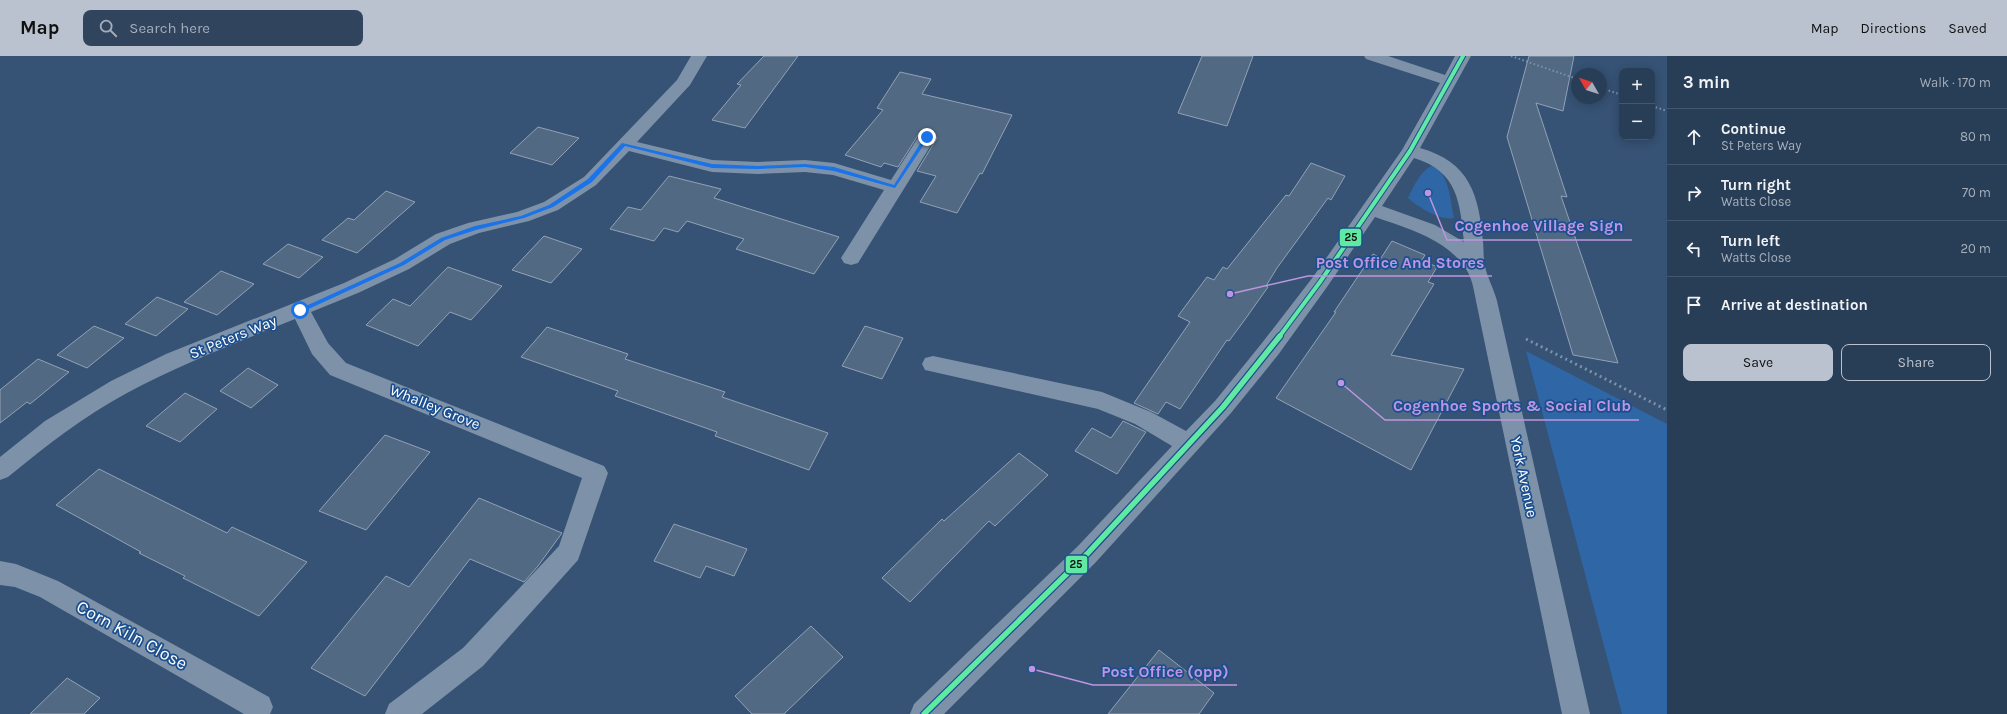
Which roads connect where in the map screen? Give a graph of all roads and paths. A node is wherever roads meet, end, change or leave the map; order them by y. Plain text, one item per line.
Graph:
1 (699, 56) edge
2 (1463, 56) edge
3 (1511, 56) edge
4 (1382, 57) edge
5 (1571, 77) edge
6 (1449, 81) junction
7 (1607, 90) edge
8 (1619, 94) edge
9 (1655, 107) edge
10 (1667, 111) edge
11 (927, 137) dead end
12 (624, 144) junction
13 (1410, 151) junction
14 (895, 187) junction
15 (1370, 208) junction
16 (851, 258) dead end
17 (1475, 267) junction
18 (300, 310) junction
19 (1491, 322) junction
20 (933, 364) dead end
21 (1667, 410) edge
22 (1189, 444) junction
23 (0, 470) edge
24 (0, 573) edge
25 (259, 707) dead end
26 (399, 714) edge
27 (924, 714) edge
28 (1576, 714) edge

1 - 12 street, St Peters Way
2 - 6 street
3 - 5 path
4 - 6 street
6 - 13 street
7 - 8 path
9 - 10 path
11 - 14 street
12 - 14 street
12 - 18 street, St Peters Way
13 - 15 street
13 - 17 street
14 - 16 street
15 - 17 street, York Avenue
15 - 22 street
17 - 19 street, York Avenue
18 - 23 street, St Peters Way
18 - 26 street, Whalley Grove
19 - 21 path
19 - 28 street, York Avenue
20 - 22 street
22 - 27 street
24 - 25 street, Corn Kiln Close

